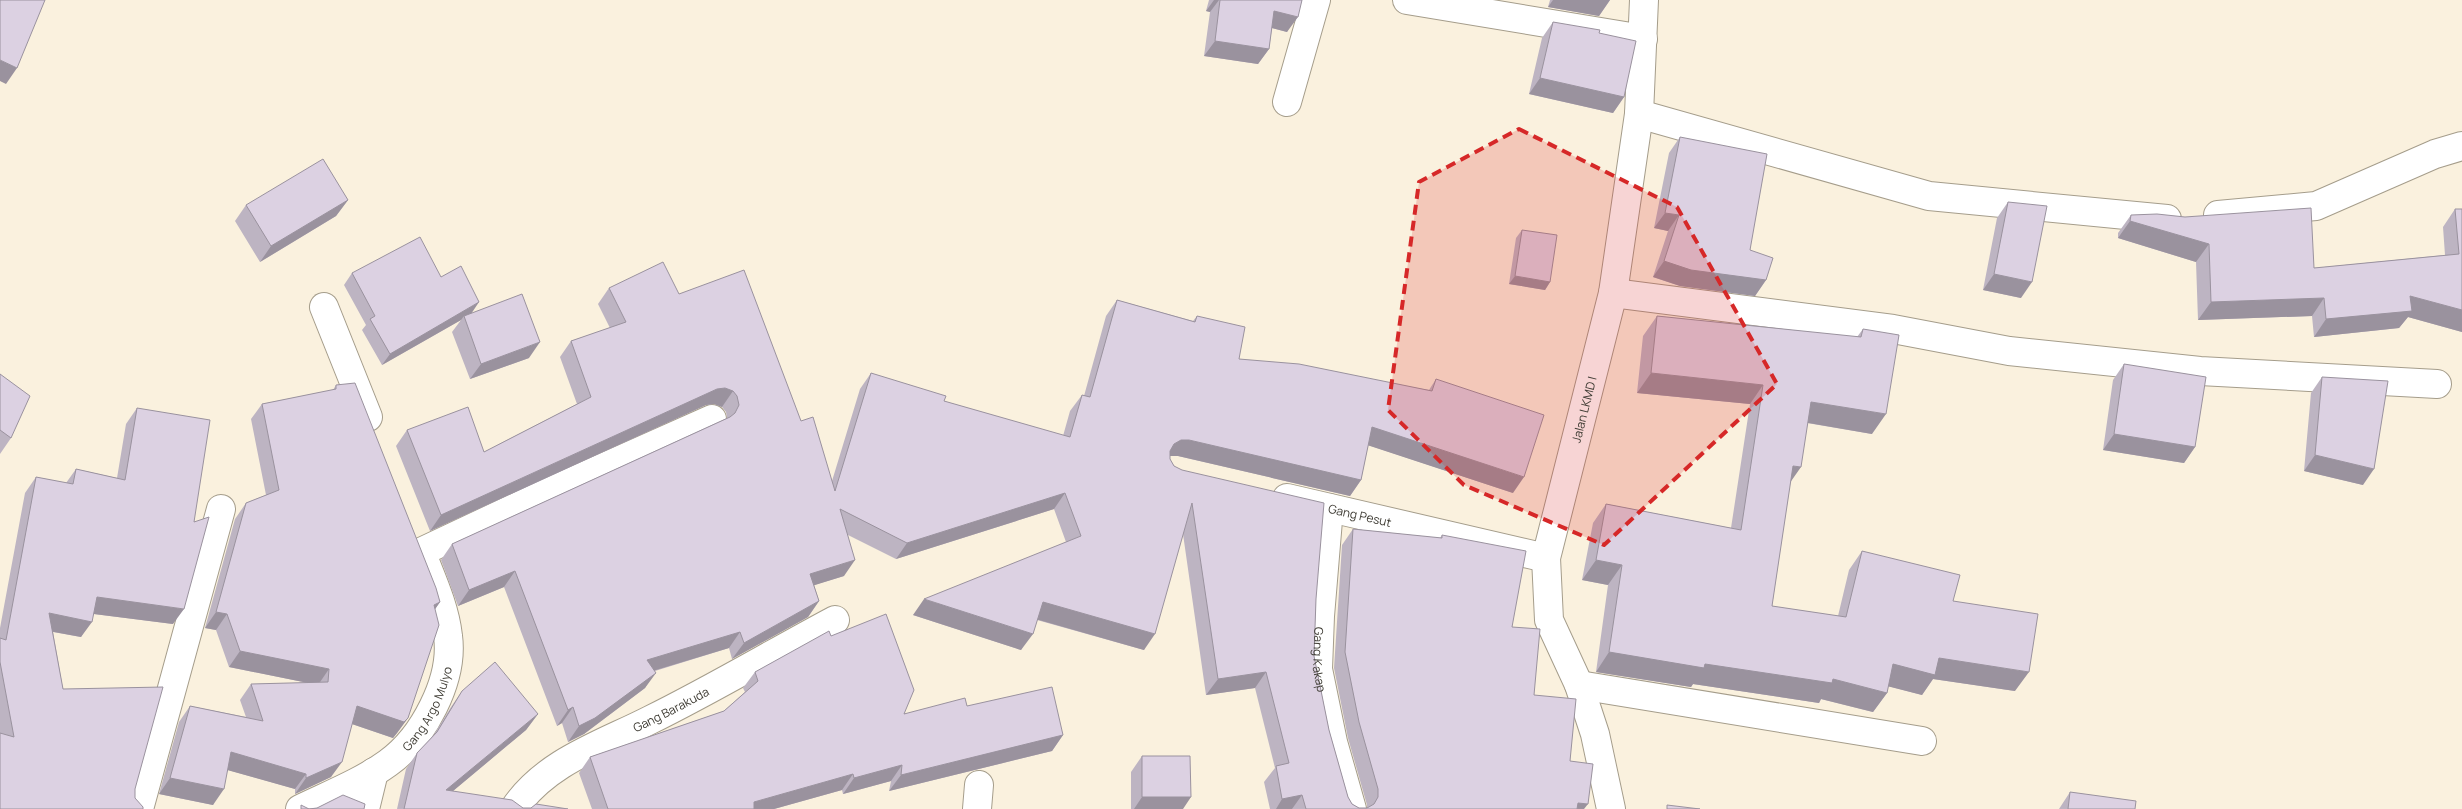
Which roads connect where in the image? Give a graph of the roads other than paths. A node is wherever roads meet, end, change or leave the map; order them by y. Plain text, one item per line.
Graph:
1 (1316, 0) edge
2 (1407, 0) edge
3 (1644, 0) edge
4 (1643, 39) junction
5 (1287, 102) dead end
6 (1639, 114) junction
7 (2462, 146) edge
8 (1613, 293) junction
9 (324, 307) dead end
10 (2437, 384) dead end
11 (712, 419) dead end
12 (378, 443) edge
13 (1262, 492) edge
14 (1330, 508) junction
15 (221, 509) dead end
16 (410, 524) edge
17 (421, 552) junction
18 (1546, 558) junction
19 (835, 620) dead end
20 (1579, 685) junction
21 (1922, 741) dead end
22 (374, 772) junction
23 (139, 809) edge
24 (300, 809) edge
25 (365, 809) edge
26 (514, 809) edge
27 (1352, 809) edge
28 (1611, 809) edge

1 - 5 street
2 - 4 street
3 - 4 street, Jalan LKMD I
4 - 6 street, Jalan LKMD I
6 - 7 street
6 - 8 street, Jalan LKMD I
8 - 10 street
8 - 18 street, Jalan LKMD I
9 - 12 street
11 - 17 street
13 - 14 street, Gang Pesut
14 - 18 street, Gang Pesut
14 - 27 street, Gang Kakap
15 - 23 street
16 - 17 street, Gang Argo Mulyo
17 - 22 street, Gang Argo Mulyo
18 - 20 street, Jalan LKMD I
19 - 26 street, Gang Barakuda
20 - 21 street
20 - 28 street, Jalan LKMD I
22 - 24 street, Gang Argo Mulyo
22 - 25 street

